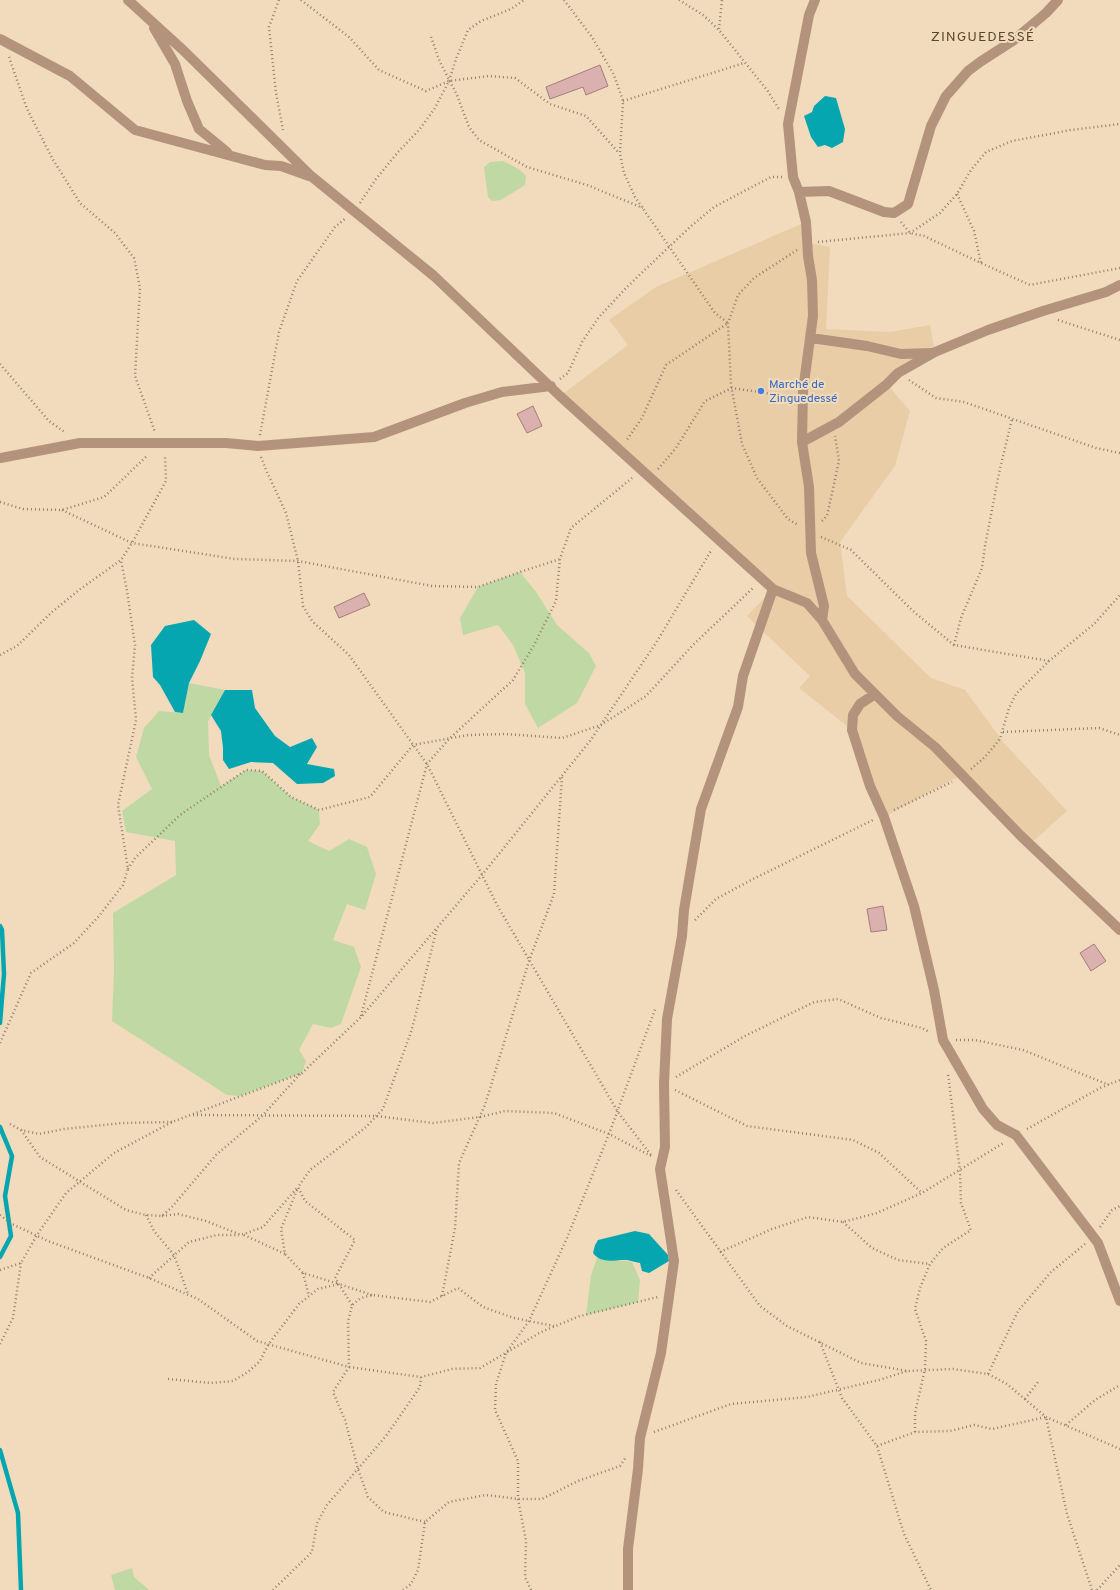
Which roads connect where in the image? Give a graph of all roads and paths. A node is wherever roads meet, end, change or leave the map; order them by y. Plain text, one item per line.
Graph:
1 (128, 0) edge
2 (279, 0) edge
3 (301, 0) edge
4 (524, 0) edge
5 (564, 0) edge
6 (679, 0) edge
7 (722, 0) edge
8 (815, 0) edge
9 (1058, 0) edge
10 (149, 19) junction
11 (719, 30) junction
12 (431, 37) dead end
13 (2, 40) edge
14 (744, 63) junction
15 (449, 81) junction
16 (624, 101) junction
17 (788, 124) junction
18 (1120, 124) edge
19 (287, 152) junction
20 (620, 154) junction
21 (230, 155) junction
22 (311, 176) junction
23 (793, 177) junction
24 (799, 192) junction
25 (957, 194) junction
26 (643, 209) junction
27 (354, 212) junction
28 (910, 233) junction
29 (807, 243) junction
30 (670, 248) junction
31 (981, 263) junction
32 (1120, 268) edge
33 (1120, 285) edge
34 (1106, 292) junction
35 (1120, 292) edge
36 (1043, 311) junction
37 (728, 323) junction
38 (811, 338) junction
39 (1120, 340) edge
40 (935, 352) junction
41 (0, 364) edge
42 (898, 373) junction
43 (551, 386) junction
44 (732, 388) junction
45 (802, 398) junction
46 (1012, 419) junction
47 (833, 425) junction
48 (802, 442) junction
49 (80, 443) junction
50 (161, 444) junction
51 (258, 446) junction
52 (620, 450) junction
53 (1120, 453) edge
54 (0, 458) edge
55 (641, 469) junction
56 (651, 478) junction
57 (0, 502) edge
58 (62, 510) junction
59 (809, 531) junction
60 (718, 539) junction
61 (132, 544) junction
62 (560, 559) junction
63 (121, 560) junction
64 (298, 561) junction
65 (762, 580) junction
66 (773, 590) junction
67 (1120, 594) edge
68 (822, 620) junction
69 (954, 645) junction
70 (0, 655) edge
71 (1049, 661) junction
72 (875, 694) junction
73 (601, 725) junction
74 (1003, 732) junction
75 (1120, 735) edge
76 (449, 739) junction
77 (413, 745) junction
78 (427, 764) junction
79 (969, 771) dead end
80 (562, 776) junction
81 (957, 780) dead end
82 (887, 813) dead end
83 (874, 819) dead end
84 (128, 870) junction
85 (482, 875) junction
86 (438, 927) junction
87 (1120, 930) edge
88 (682, 936) junction
89 (529, 961) junction
90 (657, 1004) dead end
91 (361, 1017) junction
92 (943, 1040) junction
93 (0, 1043) edge
94 (947, 1071) dead end
95 (302, 1073) junction
96 (1120, 1080) edge
97 (664, 1084) junction
98 (1109, 1085) junction
99 (618, 1112) junction
100 (191, 1114) junction
101 (263, 1116) junction
102 (376, 1116) junction
103 (480, 1117) junction
104 (172, 1122) junction
105 (10, 1124) dead end
106 (21, 1130) junction
107 (609, 1134) junction
108 (1016, 1135) junction
109 (960, 1171) junction
110 (80, 1181) junction
111 (298, 1187) junction
112 (674, 1188) dead end
113 (922, 1193) junction
114 (1120, 1206) edge
115 (0, 1215) edge
116 (146, 1215) junction
117 (162, 1216) junction
118 (843, 1222) junction
119 (36, 1235) junction
120 (241, 1235) junction
121 (1094, 1237) junction
122 (720, 1252) junction
123 (285, 1254) junction
124 (174, 1255) junction
125 (21, 1263) junction
126 (930, 1264) junction
127 (0, 1270) edge
128 (303, 1273) junction
129 (149, 1278) junction
130 (339, 1284) junction
131 (188, 1294) junction
132 (372, 1295) junction
133 (668, 1295) junction
134 (309, 1296) junction
135 (442, 1296) junction
136 (1120, 1302) edge
137 (352, 1305) junction
138 (529, 1321) junction
139 (554, 1326) junction
140 (820, 1341) junction
141 (0, 1344) edge
142 (268, 1345) junction
143 (506, 1353) junction
144 (349, 1367) junction
145 (925, 1369) junction
146 (988, 1374) junction
147 (421, 1377) junction
148 (168, 1379) dead end
149 (1038, 1382) dead end
150 (1120, 1385) edge
151 (1025, 1399) junction
152 (1046, 1417) junction
153 (1066, 1425) junction
154 (915, 1432) junction
155 (877, 1446) junction
156 (1120, 1449) edge
157 (358, 1469) junction
158 (425, 1522) dead end
159 (1120, 1565) edge
160 (273, 1590) edge
161 (531, 1590) edge
162 (628, 1590) edge
163 (931, 1590) edge
164 (1092, 1590) edge
165 (1097, 1590) edge

1 - 10 street
2 - 19 path
3 - 15 path
4 - 15 path
5 - 16 path
6 - 11 path
7 - 11 path
8 - 17 street
9 - 24 street
10 - 19 street
10 - 21 street
11 - 14 path
12 - 15 path
13 - 21 street
13 - 50 path
14 - 16 path
14 - 17 path
15 - 20 path
15 - 26 path
15 - 27 path
16 - 20 path
17 - 23 street
18 - 25 path
19 - 22 street
20 - 26 path
21 - 22 street
22 - 27 street
23 - 24 street
23 - 30 path
24 - 29 street
25 - 28 path
25 - 31 path
26 - 30 path
27 - 43 street
27 - 51 path
28 - 29 path
28 - 31 path
29 - 37 path
29 - 38 street
30 - 37 path
30 - 43 path
31 - 32 path
33 - 34 street
34 - 35 street
34 - 36 street
36 - 39 path
36 - 40 street
37 - 44 path
37 - 52 path
38 - 40 street
38 - 45 street
40 - 42 street
41 - 49 path
42 - 46 path
42 - 47 street
43 - 51 street
43 - 52 street
44 - 45 path
44 - 56 path
44 - 59 path
45 - 48 street
46 - 53 path
46 - 69 path
47 - 48 street
47 - 59 path
48 - 59 street
49 - 50 street
49 - 54 street
50 - 51 street
50 - 58 path
50 - 61 path
51 - 64 path
52 - 55 street
55 - 56 street
55 - 62 path
56 - 60 street
57 - 58 path
58 - 61 path
59 - 68 street
59 - 69 path
60 - 65 street
60 - 73 path
61 - 63 path
61 - 64 path
62 - 64 path
62 - 76 path
63 - 70 path
63 - 84 path
64 - 77 path
65 - 66 street
65 - 73 path
66 - 68 street
66 - 88 street
67 - 71 path
68 - 72 street
69 - 71 path
71 - 74 path
72 - 87 street
72 - 92 street
73 - 76 path
73 - 80 path
74 - 75 path
74 - 79 path
76 - 77 path
76 - 78 path
77 - 78 path
77 - 84 path
78 - 85 path
78 - 91 path
80 - 85 path
80 - 89 path
81 - 82 path
83 - 88 path
84 - 93 path
85 - 86 path
85 - 89 path
86 - 91 path
86 - 102 path
88 - 97 street
89 - 99 path
89 - 103 path
90 - 99 path
91 - 95 path
92 - 97 path
92 - 98 path
92 - 108 street
94 - 109 path
95 - 100 path
95 - 101 path
96 - 98 path
97 - 113 path
97 - 133 street
98 - 108 path
99 - 107 path
99 - 107 path
100 - 101 path
100 - 104 path
101 - 102 path
101 - 117 path
102 - 103 path
102 - 111 path
103 - 107 path
103 - 135 path
104 - 106 path
104 - 110 path
105 - 106 path
106 - 110 path
107 - 138 path
108 - 109 path
108 - 121 street
109 - 113 path
109 - 126 path
110 - 116 path
110 - 119 path
111 - 120 path
111 - 123 path
111 - 130 path
112 - 122 path
113 - 118 path
114 - 121 path
115 - 119 path
116 - 117 path
116 - 124 path
117 - 120 path
118 - 122 path
118 - 126 path
119 - 125 path
119 - 129 path
120 - 123 path
120 - 124 path
121 - 136 street
121 - 146 path
122 - 140 path
123 - 128 path
124 - 129 path
124 - 131 path
125 - 127 path
125 - 141 path
126 - 145 path
128 - 130 path
128 - 134 path
129 - 131 path
130 - 132 path
130 - 134 path
130 - 137 path
131 - 142 path
132 - 135 path
132 - 137 path
133 - 139 path
133 - 162 street
134 - 142 path
135 - 138 path
137 - 144 path
138 - 139 path
138 - 143 path
139 - 143 path
140 - 145 path
140 - 155 path
142 - 144 path
142 - 148 path
143 - 147 path
143 - 161 path
144 - 147 path
144 - 157 path
145 - 146 path
145 - 154 path
146 - 151 path
147 - 157 path
149 - 151 path
150 - 153 path
151 - 152 path
152 - 153 path
152 - 154 path
152 - 164 path
153 - 156 path
154 - 155 path
155 - 163 path
157 - 158 path
157 - 160 path
159 - 165 path

